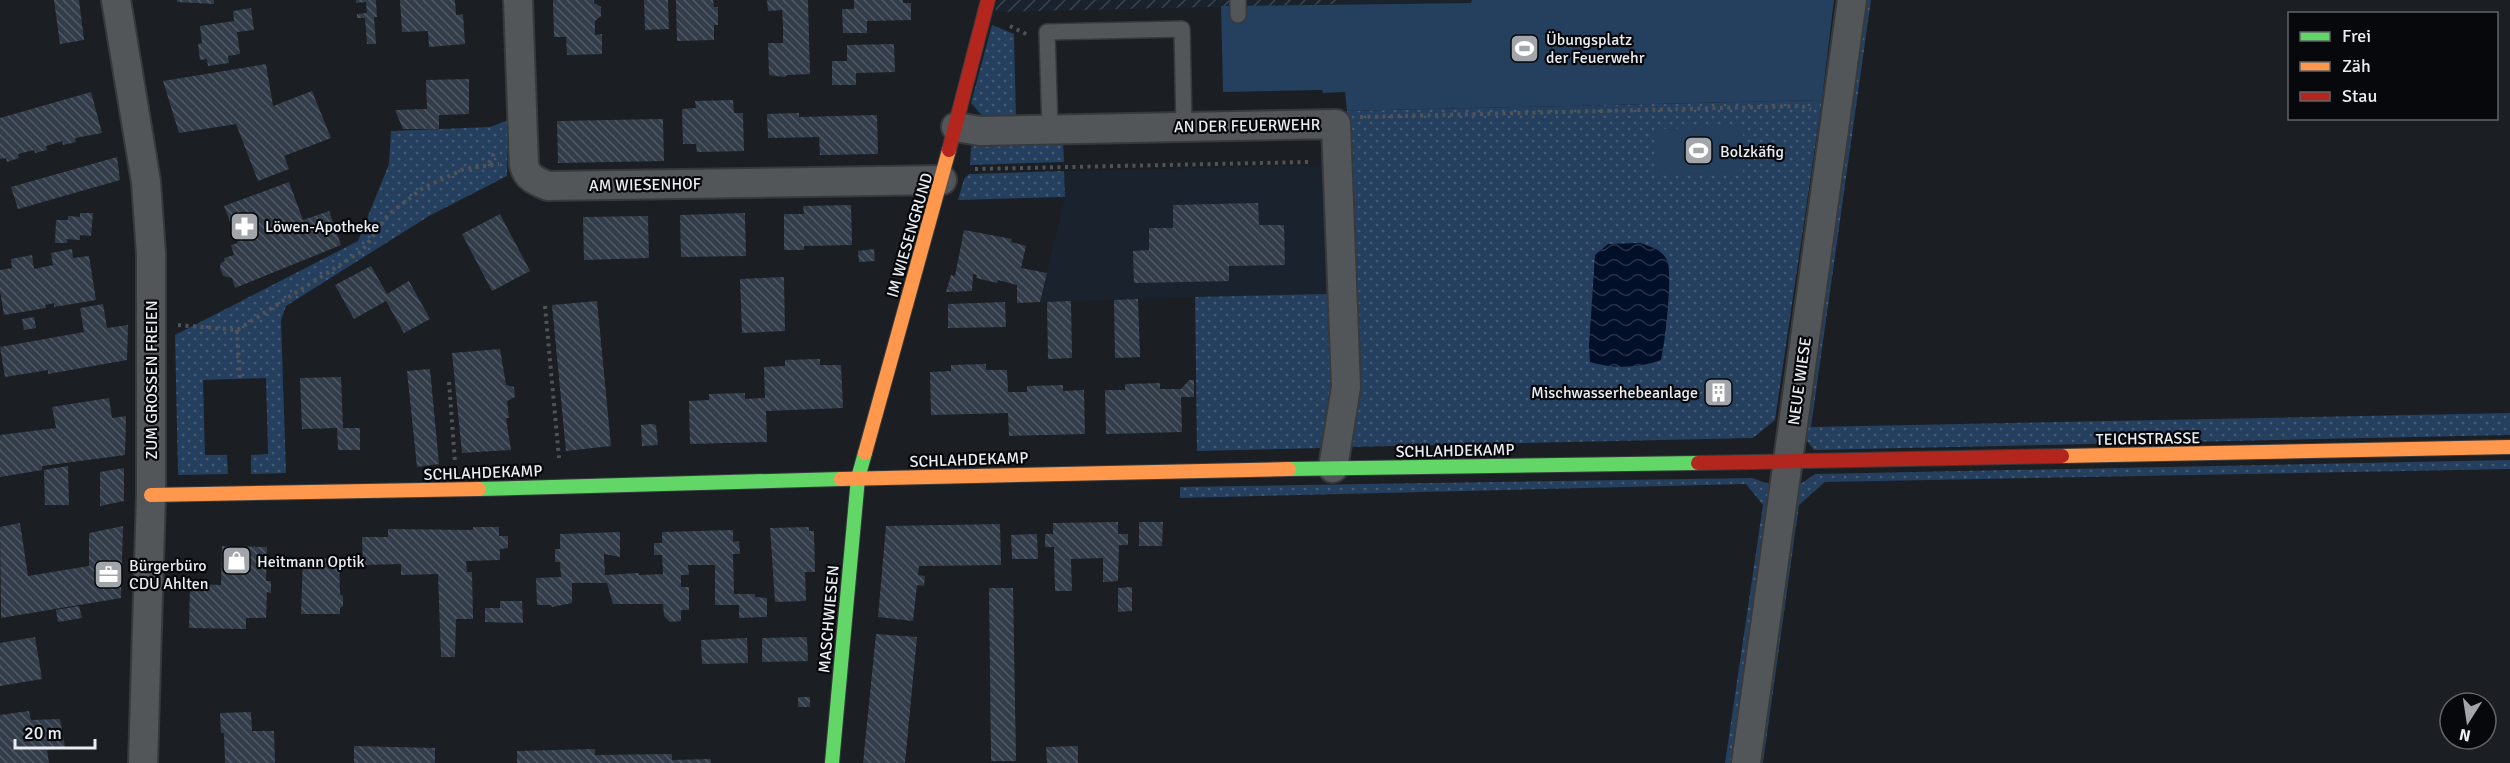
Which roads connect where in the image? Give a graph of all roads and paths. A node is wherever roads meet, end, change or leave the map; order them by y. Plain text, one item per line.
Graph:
1 (116, 0) edge
2 (518, 0) edge
3 (988, 0) edge
4 (1852, 0) edge
5 (985, 15) junction
6 (1048, 44) junction
7 (1835, 116) junction
8 (1336, 124) junction
9 (956, 127) junction
10 (1184, 127) junction
11 (1050, 129) junction
12 (1338, 162) junction
13 (524, 165) junction
14 (969, 169) dead end
15 (942, 180) junction
16 (545, 306) dead end
17 (172, 324) dead end
18 (237, 330) junction
19 (240, 379) dead end
20 (449, 382) dead end
21 (2510, 447) edge
22 (1787, 462) junction
23 (1333, 468) junction
24 (858, 478) junction
25 (561, 486) junction
26 (457, 489) junction
27 (151, 495) junction
28 (143, 763) edge
29 (832, 763) edge
30 (1746, 763) edge

1 - 27 street, ZUM GROSSEN FREIEN
2 - 13 street
3 - 5 street, IM WIESENGRUND
4 - 7 street, NEUE WIESE
5 - 6 path
5 - 9 street, IM WIESENGRUND
6 - 10 lane
6 - 11 lane
7 - 8 path
7 - 22 street, NEUE WIESE
8 - 10 street, AN DER FEUERWEHR
8 - 12 street, AN DER FEUERWEHR
9 - 11 street, AN DER FEUERWEHR
9 - 15 street, IM WIESENGRUND
10 - 11 street, AN DER FEUERWEHR
12 - 14 path
12 - 23 street, AN DER FEUERWEHR
13 - 15 street, AM WIESENHOF
13 - 18 path
15 - 24 street, IM WIESENGRUND
16 - 25 path
17 - 18 path
18 - 19 path
20 - 26 path
21 - 22 street, TEICHSTRASSE
22 - 23 street, SCHLAHDEKAMP
22 - 30 street, NEUE WIESE
23 - 24 street, SCHLAHDEKAMP
24 - 25 street, SCHLAHDEKAMP
24 - 29 street, MASCHWIESEN
25 - 26 street, SCHLAHDEKAMP
26 - 27 street, SCHLAHDEKAMP
27 - 28 street, ZUM GROSSEN FREIEN

